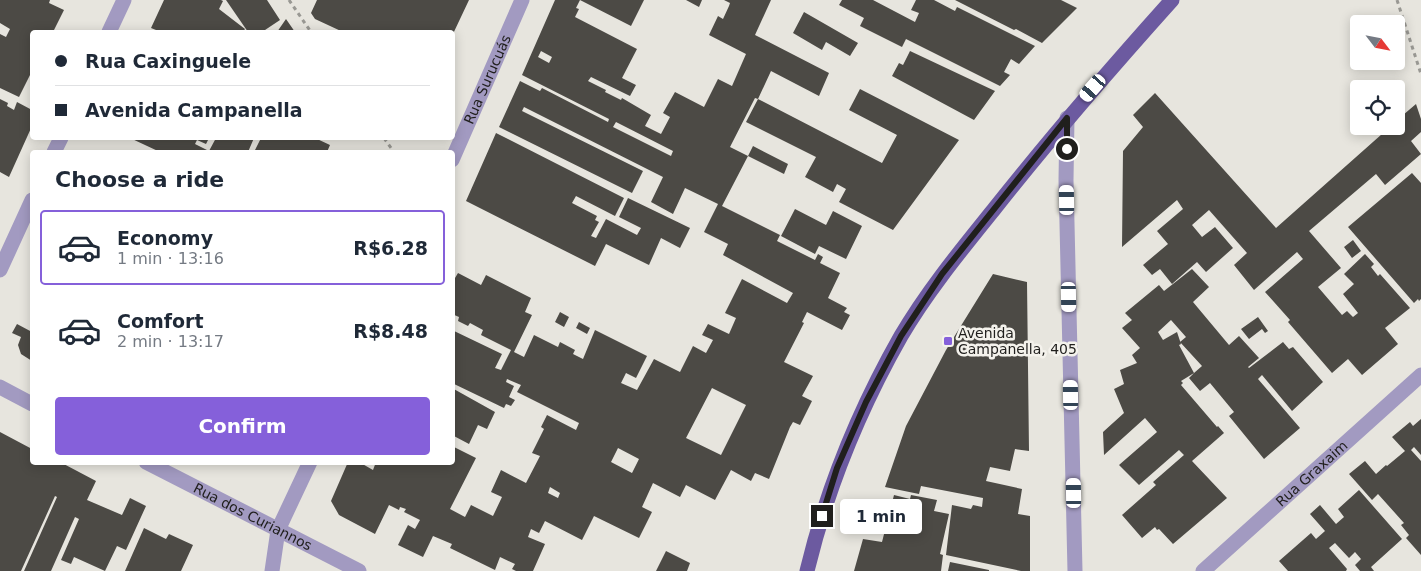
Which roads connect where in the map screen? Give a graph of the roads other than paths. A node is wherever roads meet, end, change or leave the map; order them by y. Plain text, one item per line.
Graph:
1 (124, 0) edge
2 (522, 0) edge
3 (1172, 0) edge
4 (111, 30) edge
5 (1067, 118) junction
6 (455, 153) edge
7 (30, 204) edge
8 (0, 270) edge
9 (1421, 376) edge
10 (0, 388) edge
11 (30, 403) edge
12 (152, 465) edge
13 (309, 465) edge
14 (278, 530) junction
15 (272, 571) edge
16 (359, 571) edge
17 (808, 571) edge
18 (1075, 571) edge
19 (1203, 571) edge

1 - 4 street
2 - 6 street, Rua Surucuás
3 - 5 main road
5 - 17 main road
5 - 18 street
7 - 8 street
9 - 19 street, Rua Graxaim
10 - 11 street
12 - 14 street, Rua dos Curiannos
13 - 14 street
14 - 15 street
14 - 16 street, Rua dos Curiannos

